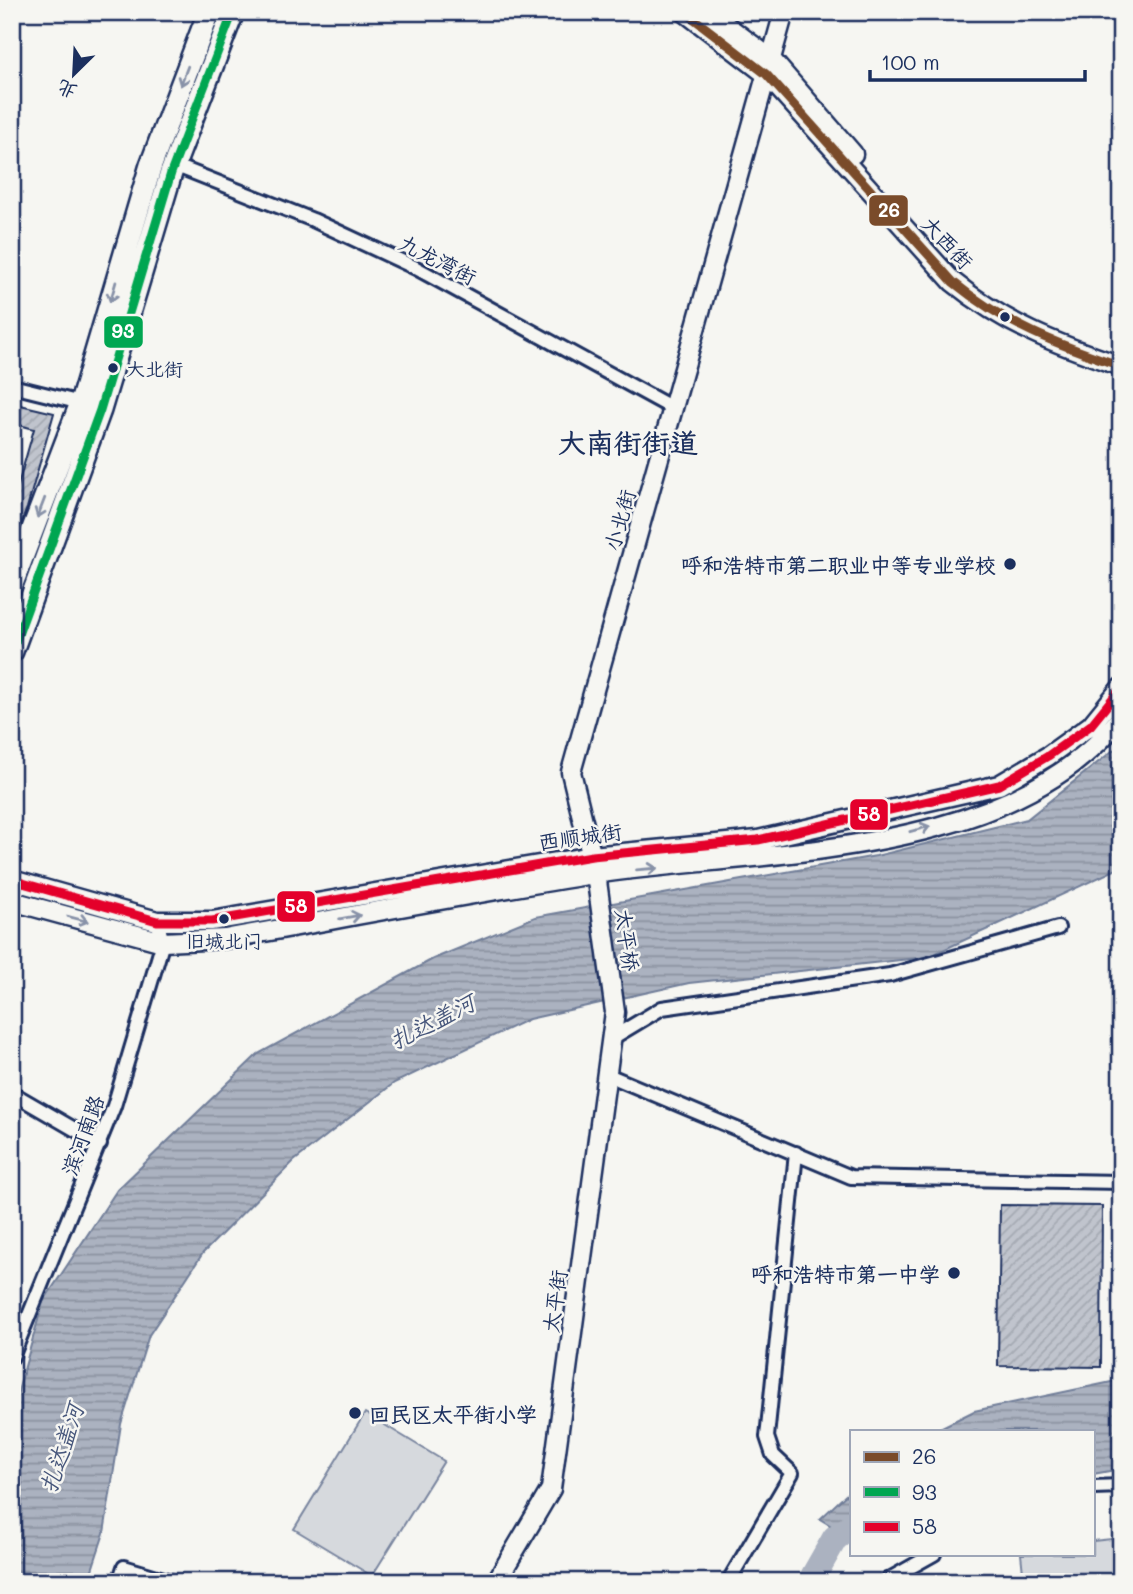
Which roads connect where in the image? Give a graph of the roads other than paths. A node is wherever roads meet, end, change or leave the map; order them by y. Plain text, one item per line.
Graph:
1 (209, 12) edge
2 (233, 12) edge
3 (685, 12) edge
4 (708, 12) edge
5 (784, 12) edge
6 (768, 66) junction
7 (174, 165) junction
8 (1121, 355) edge
9 (1121, 366) edge
10 (12, 386) edge
11 (81, 403) junction
12 (674, 409) junction
13 (12, 584) edge
14 (12, 651) edge
15 (1121, 688) edge
16 (1121, 717) edge
17 (592, 856) junction
18 (596, 874) junction
19 (12, 880) edge
20 (12, 901) edge
21 (158, 921) junction
22 (1058, 928) dead end
23 (163, 942) junction
24 (615, 1012) joint
25 (612, 1038) junction
26 (608, 1075) junction
27 (12, 1093) edge
28 (100, 1144) junction
29 (796, 1153) junction
30 (1121, 1182) edge
31 (12, 1357) edge
32 (1121, 1486) edge
33 (1094, 1487) edge
34 (930, 1556) edge
35 (119, 1582) edge
36 (174, 1582) edge
37 (496, 1582) edge
38 (728, 1582) edge
39 (884, 1582) edge

1 -> 11 highway
2 - 7 highway
3 - 6 main road, 大西街
4 - 6 main road, 大西街
5 - 6 main road, 小北街
6 - 8 main road, 大西街
6 - 9 main road, 大西街
6 - 12 main road, 小北街
7 - 12 street, 九龙湾街
7 - 14 highway
10 - 11 street
11 -> 13 highway
12 - 17 main road, 小北街
15 - 17 main road, 西顺城街
18 -> 16 main road, 西顺城街
17 - 18 main road, 小北街
17 - 21 main road, 西顺城街
23 -> 18 main road, 西顺城街
18 - 24 main road, 太平桥
19 - 21 main road, 西顺城街
20 -> 23 main road, 西顺城街
21 - 23 street
22 - 25 street
23 - 28 street, 滨河南路
24 - 25 main road, 太平街
25 - 26 main road, 太平街
26 - 29 street
26 - 37 main road, 太平街
27 - 28 street
28 - 31 street, 滨河南路
29 - 30 street
29 - 38 street
32 - 33 street
34 - 39 street
35 - 36 street

